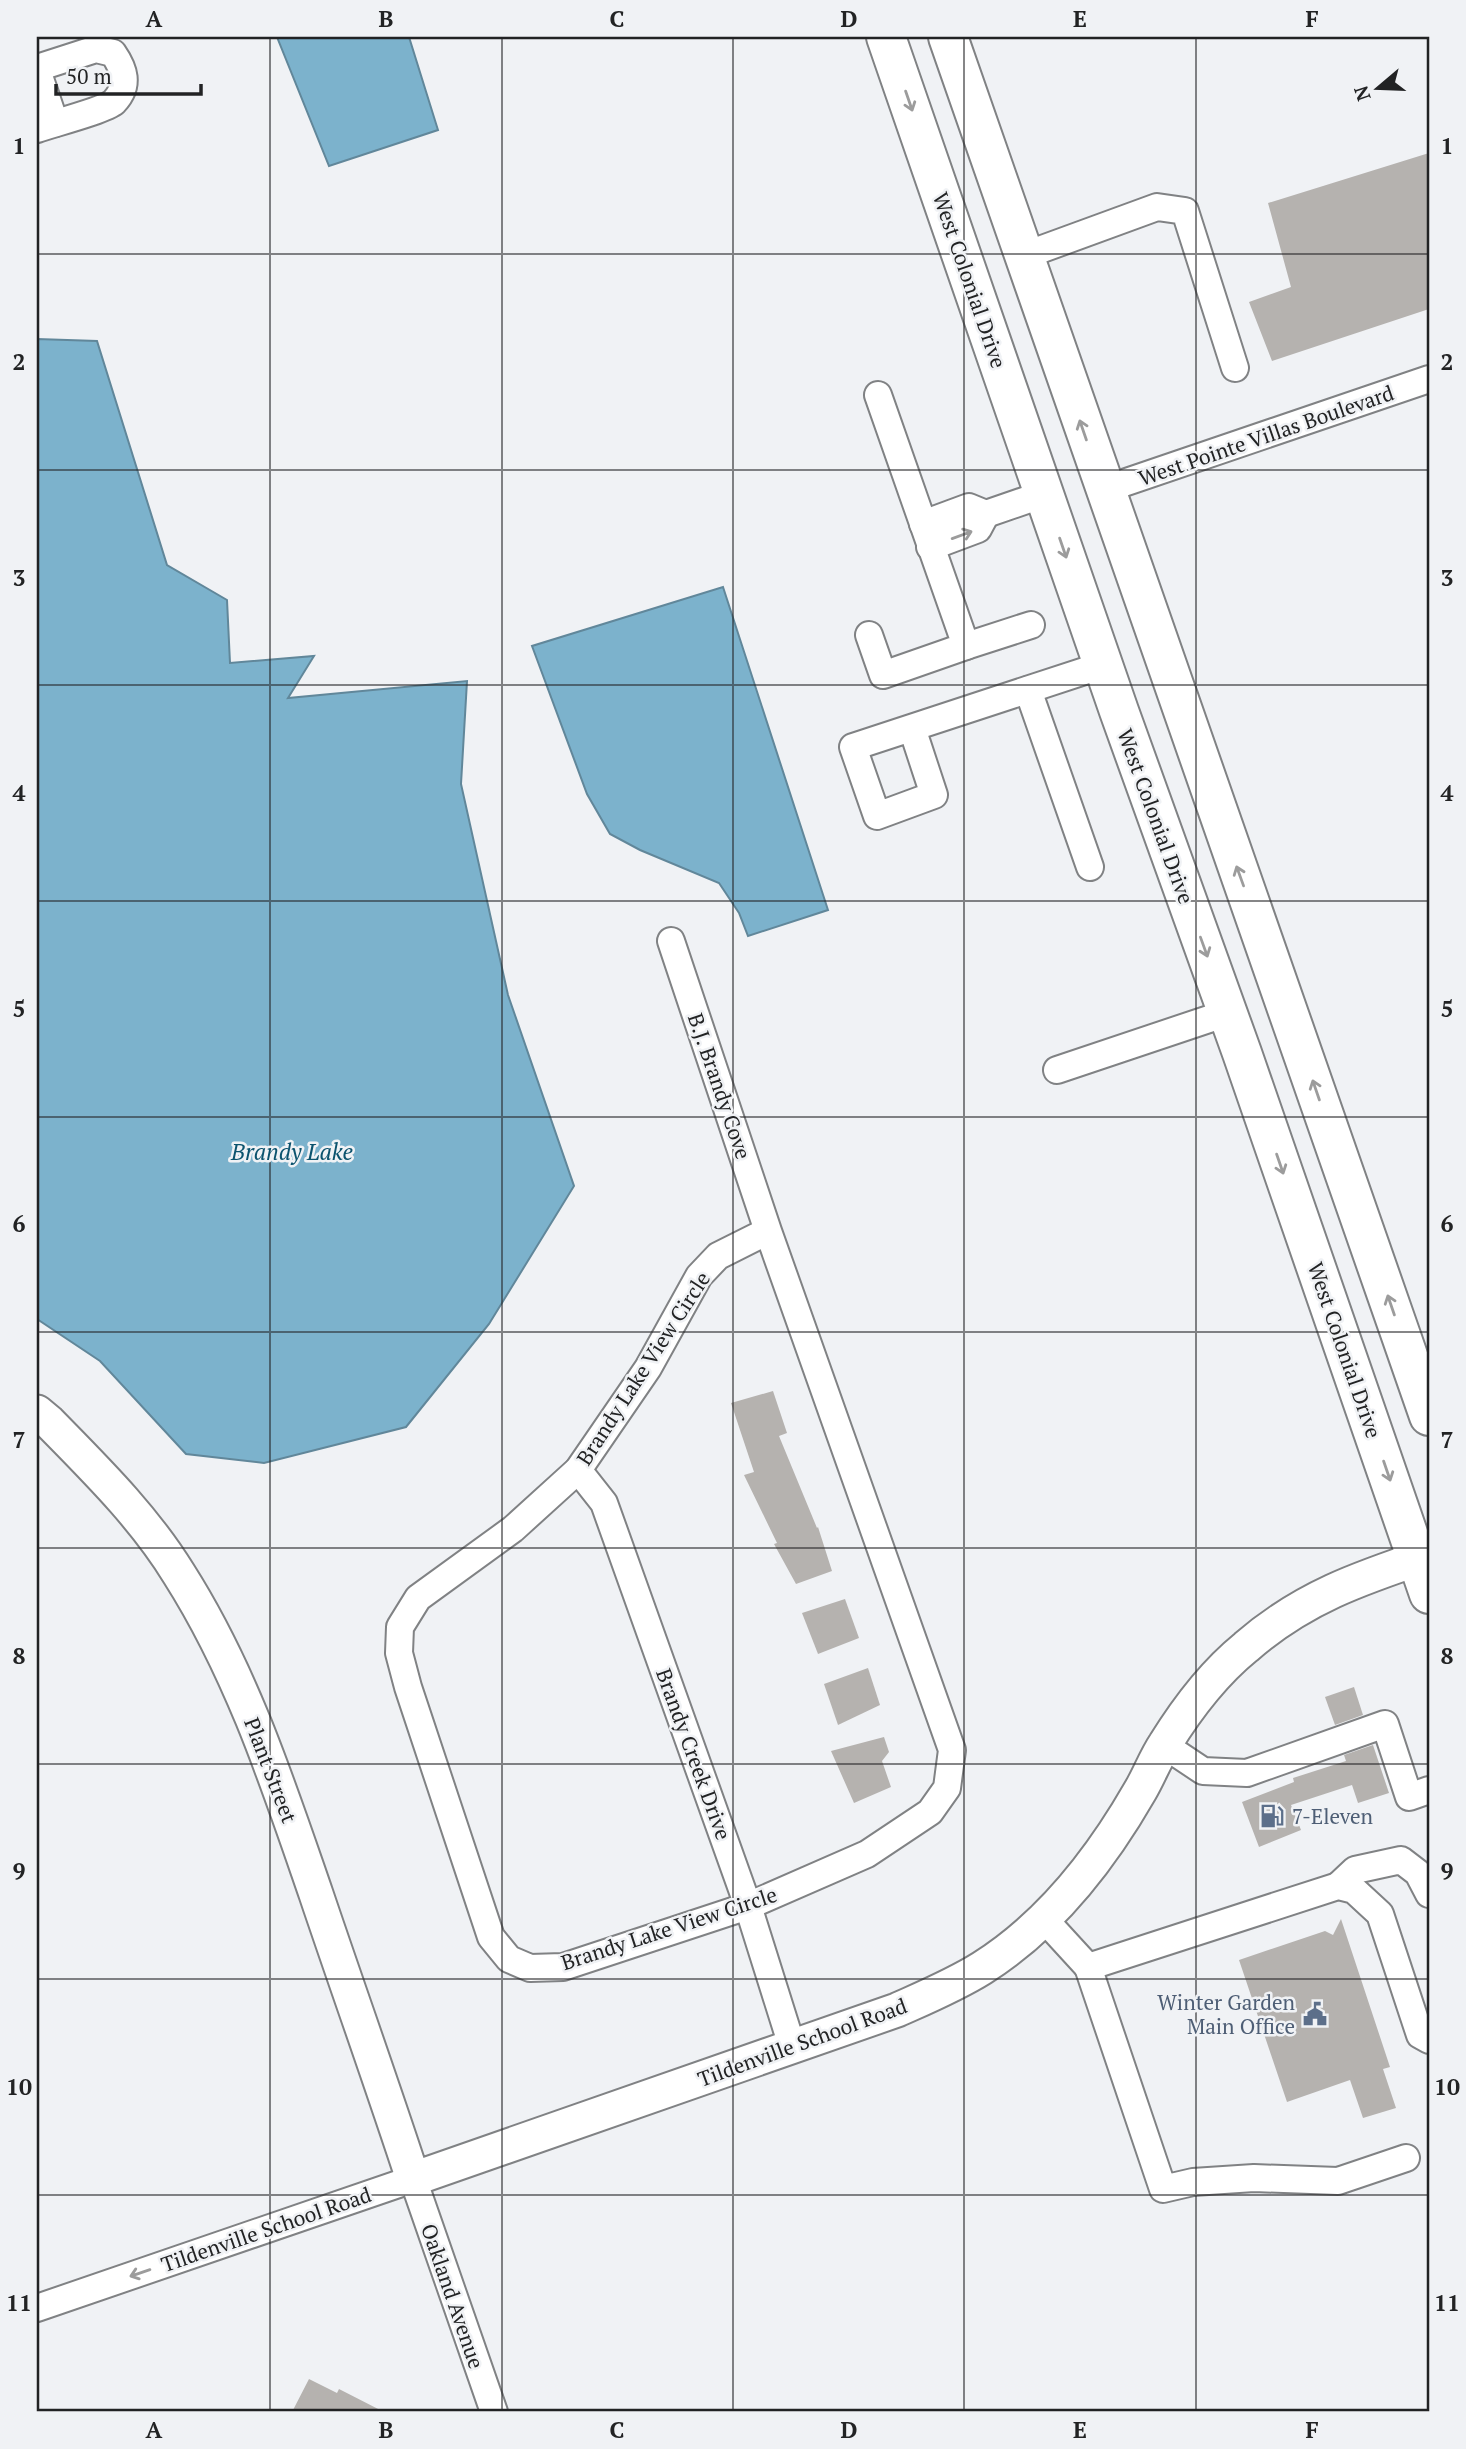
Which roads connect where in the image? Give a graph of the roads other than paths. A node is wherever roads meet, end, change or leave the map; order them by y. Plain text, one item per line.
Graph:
1 (886, 37) edge
2 (948, 37) edge
3 (37, 69) edge
4 (46, 126) edge
5 (1023, 256) junction
6 (1235, 368) dead end
7 (1429, 379) edge
8 (878, 395) dead end
9 (1014, 409) junction
10 (1103, 490) junction
11 (1044, 494) junction
12 (926, 535) junction
13 (1031, 625) dead end
14 (869, 635) dead end
15 (966, 646) junction
16 (1103, 665) junction
17 (1165, 665) junction
18 (1028, 690) junction
19 (912, 728) dead end
20 (1090, 867) dead end
21 (671, 941) dead end
22 (1227, 1013) junction
23 (1057, 1070) dead end
24 (768, 1231) junction
25 (1419, 1355) edge
26 (37, 1412) edge
27 (1429, 1416) edge
28 (578, 1470) junction
29 (1425, 1570) edge
30 (1164, 1745) junction
31 (1429, 1790) edge
32 (1338, 1886) junction
33 (1429, 1892) edge
34 (748, 1906) junction
35 (1044, 1919) junction
36 (1088, 1967) junction
37 (1429, 2040) edge
38 (792, 2046) junction
39 (1406, 2158) dead end
40 (413, 2179) junction
41 (37, 2308) edge
42 (494, 2412) edge

1 -> 9 highway, West Colonial Drive
2 - 5 highway
3 - 4 street
3 - 4 street
5 - 6 street
10 -> 5 highway
7 - 10 street, West Pointe Villas Boulevard
8 - 12 street
9 - 10 highway
9 - 11 highway, West Colonial Drive
10 - 17 highway
11 - 12 street
11 -> 16 highway, West Colonial Drive
11 - 17 highway
12 - 15 street
13 - 15 street
14 - 15 street
16 - 18 street
16 -> 22 highway, West Colonial Drive
25 -> 17 highway
18 - 19 street
18 - 20 street
21 - 24 street, B.J. Brandy Cove
22 - 23 street
22 -> 29 highway, West Colonial Drive
24 - 28 street, Brandy Lake View Circle
24 - 34 street, Brandy Lake View Circle
25 - 27 highway
26 - 40 main road, Plant Street
28 - 34 street, Brandy Creek Drive
28 - 34 street, Brandy Lake View Circle
29 - 30 main road, Tildenville School Road
30 - 31 street
30 - 35 main road, Tildenville School Road
32 - 33 street
32 - 36 street
32 - 37 street
34 - 38 street, Brandy Creek Drive
35 - 36 street
35 - 38 main road, Tildenville School Road
36 - 39 street
38 - 40 main road, Tildenville School Road
40 -> 41 street, Tildenville School Road
40 - 42 street, Oakland Avenue

